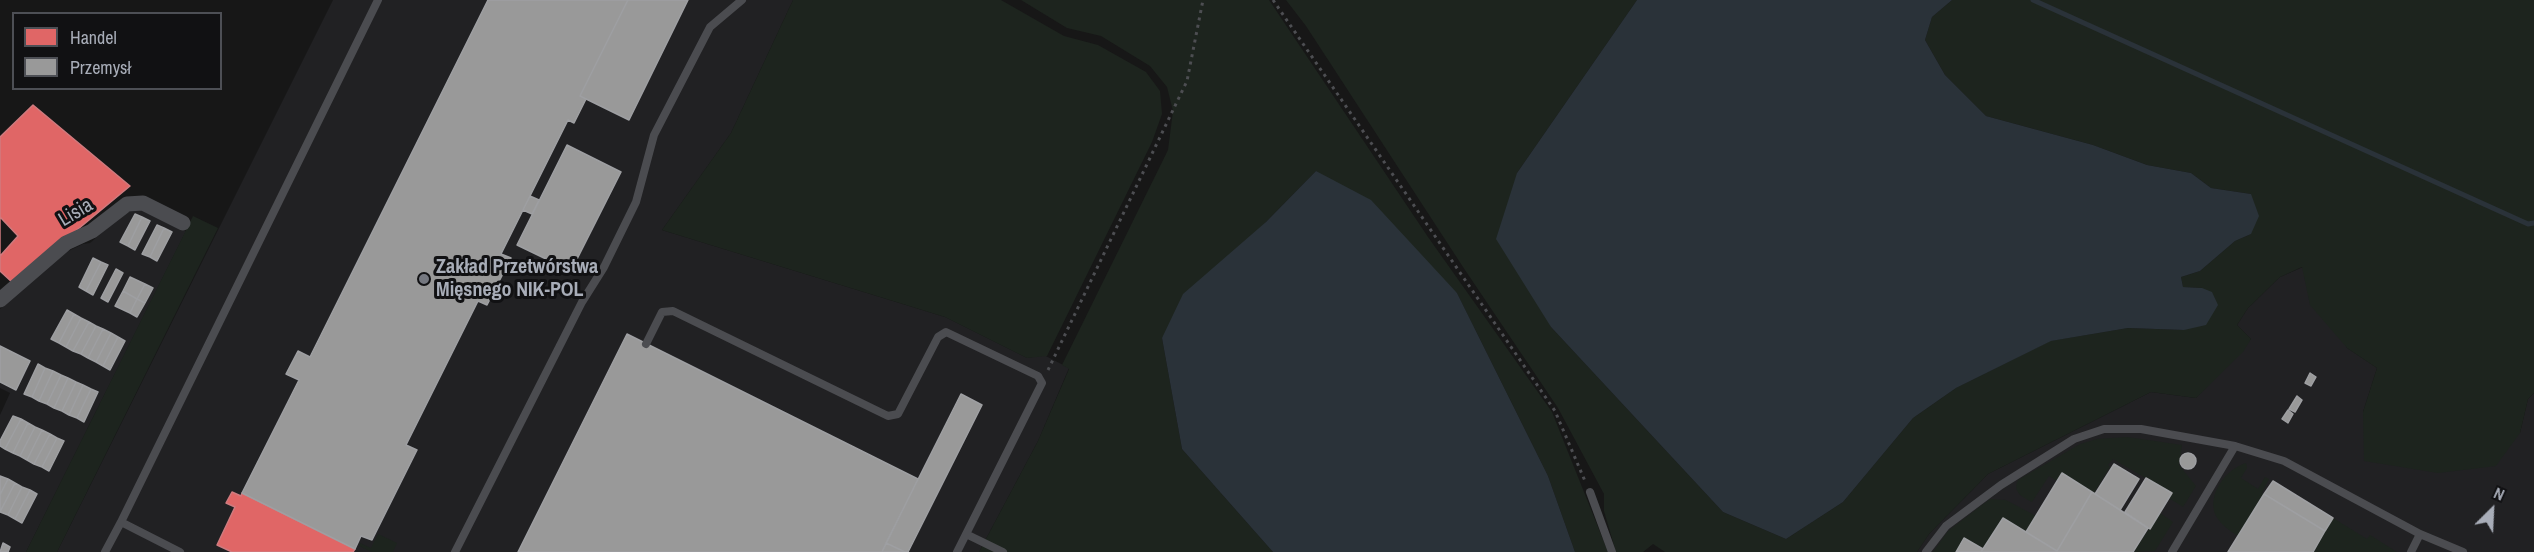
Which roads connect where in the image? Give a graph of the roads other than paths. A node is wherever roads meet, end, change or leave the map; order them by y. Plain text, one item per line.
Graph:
1 (378, 0) edge
2 (742, 0) edge
3 (183, 223) dead end
4 (0, 300) edge
5 (646, 344) dead end
6 (2235, 446) junction
7 (1590, 492) road end
8 (121, 522) junction
9 (966, 534) junction
10 (2420, 534) junction
11 (105, 552) edge
12 (180, 552) edge
13 (455, 552) edge
14 (957, 552) edge
15 (1003, 552) edge
16 (1612, 552) edge
17 (1926, 552) edge
18 (2172, 552) edge
19 (2410, 552) edge
20 (2463, 552) edge

1 - 8 lane
2 - 13 lane
3 - 4 street, Lisia
5 - 9 lane
6 - 10 lane
6 - 17 lane
6 - 18 lane
7 - 16 lane
8 - 11 lane
8 - 12 lane
9 - 14 lane
9 - 15 lane
10 - 19 lane
10 - 20 lane

